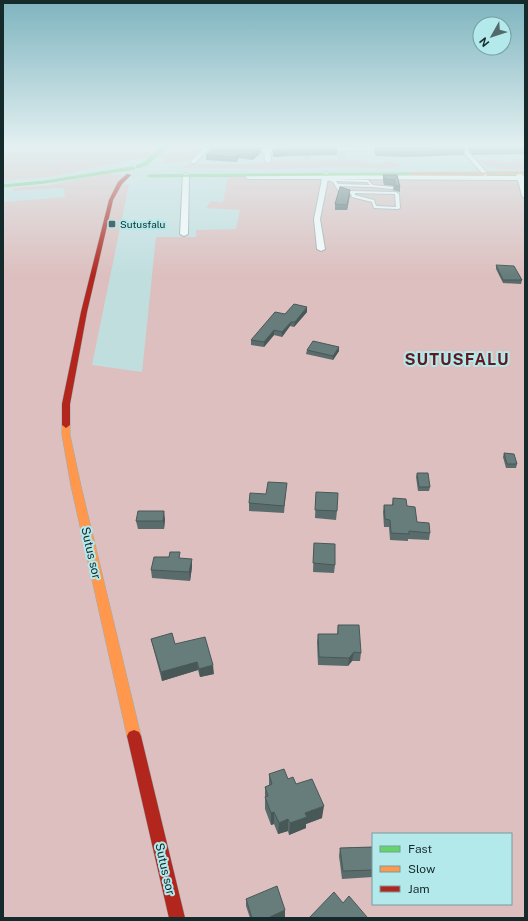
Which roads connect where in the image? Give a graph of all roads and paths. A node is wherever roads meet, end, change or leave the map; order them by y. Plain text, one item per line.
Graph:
1 (117, 189) edge
2 (186, 189) edge
3 (323, 189) edge
4 (339, 189) edge
5 (350, 192) junction
6 (374, 193) junction
7 (373, 201) junction
8 (184, 234) dead end
9 (321, 249) dead end
10 (177, 918) edge

1 - 10 main road, Sutus sor
2 - 8 street
3 - 9 street
4 - 5 lane
5 - 6 lane
5 - 7 lane
6 - 7 lane
6 - 7 lane

